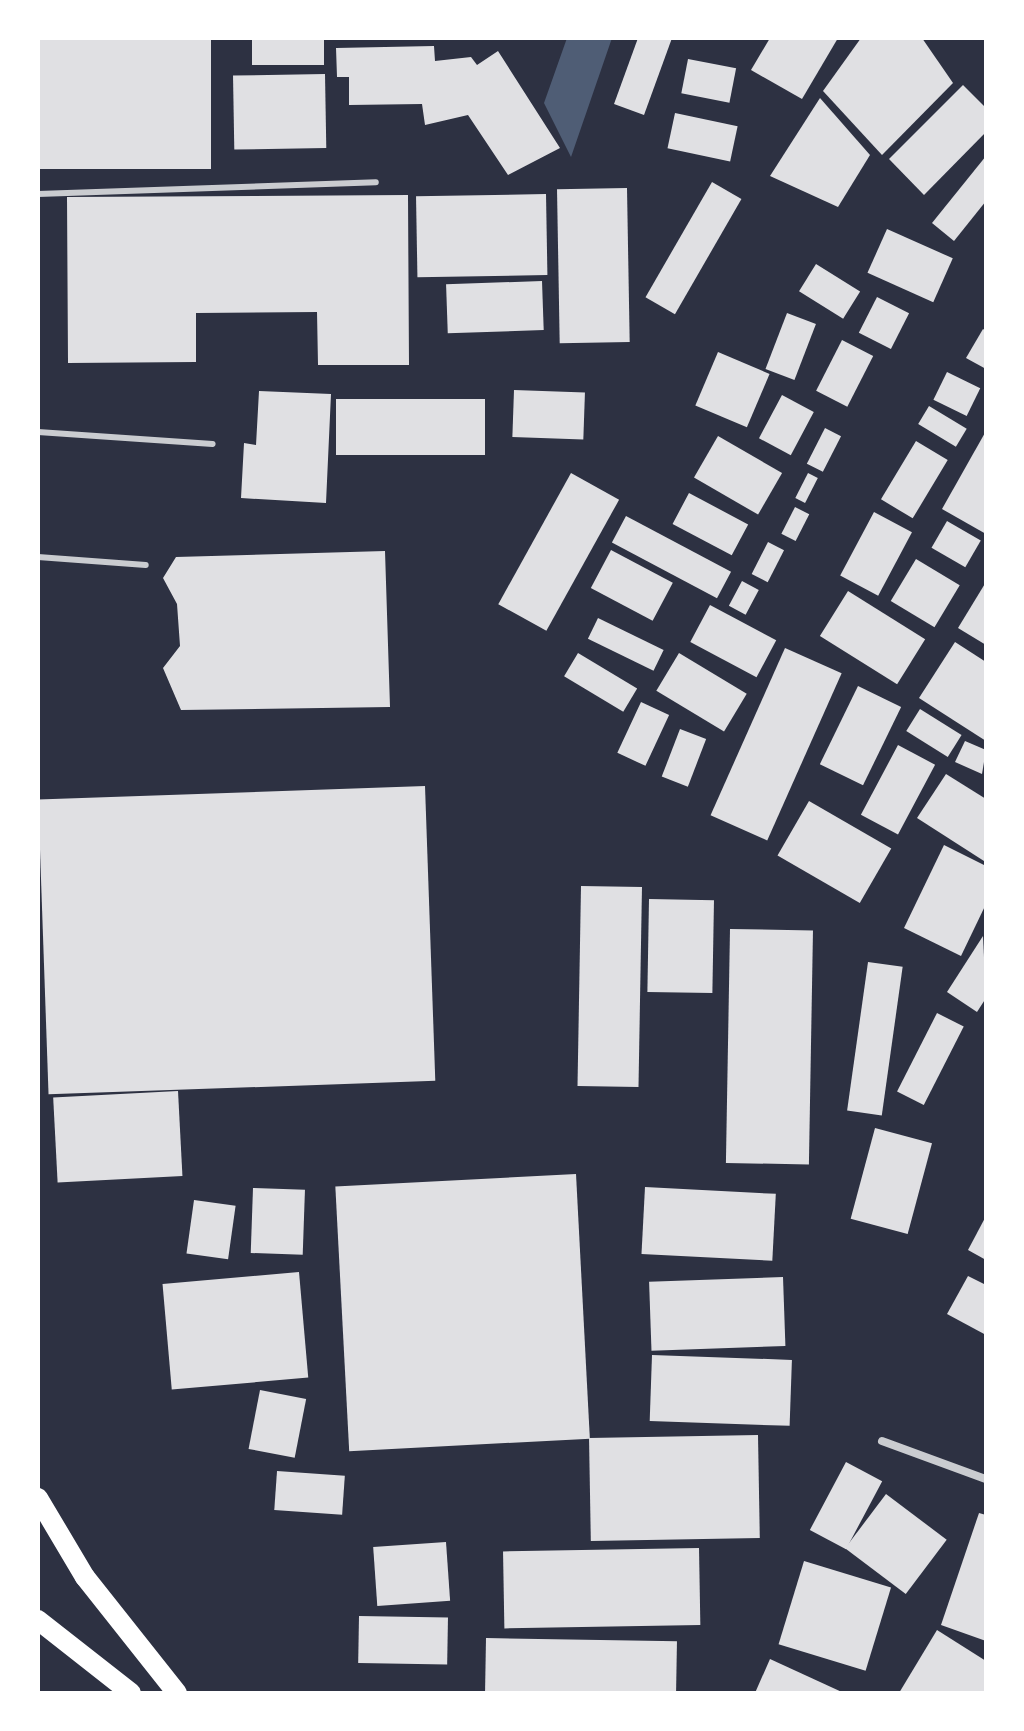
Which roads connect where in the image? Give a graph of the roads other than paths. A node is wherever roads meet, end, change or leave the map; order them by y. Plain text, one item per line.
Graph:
1 (376, 182) dead end
2 (38, 194) edge
3 (38, 432) edge
4 (213, 444) dead end
5 (38, 557) edge
6 (146, 565) dead end
7 (882, 1441) dead end
8 (986, 1479) edge
9 (38, 1498) edge
10 (38, 1620) edge
11 (131, 1693) edge
12 (177, 1693) edge

1 - 2 lane
3 - 4 lane
5 - 6 lane
7 - 8 street
9 - 12 main road
10 - 11 main road

